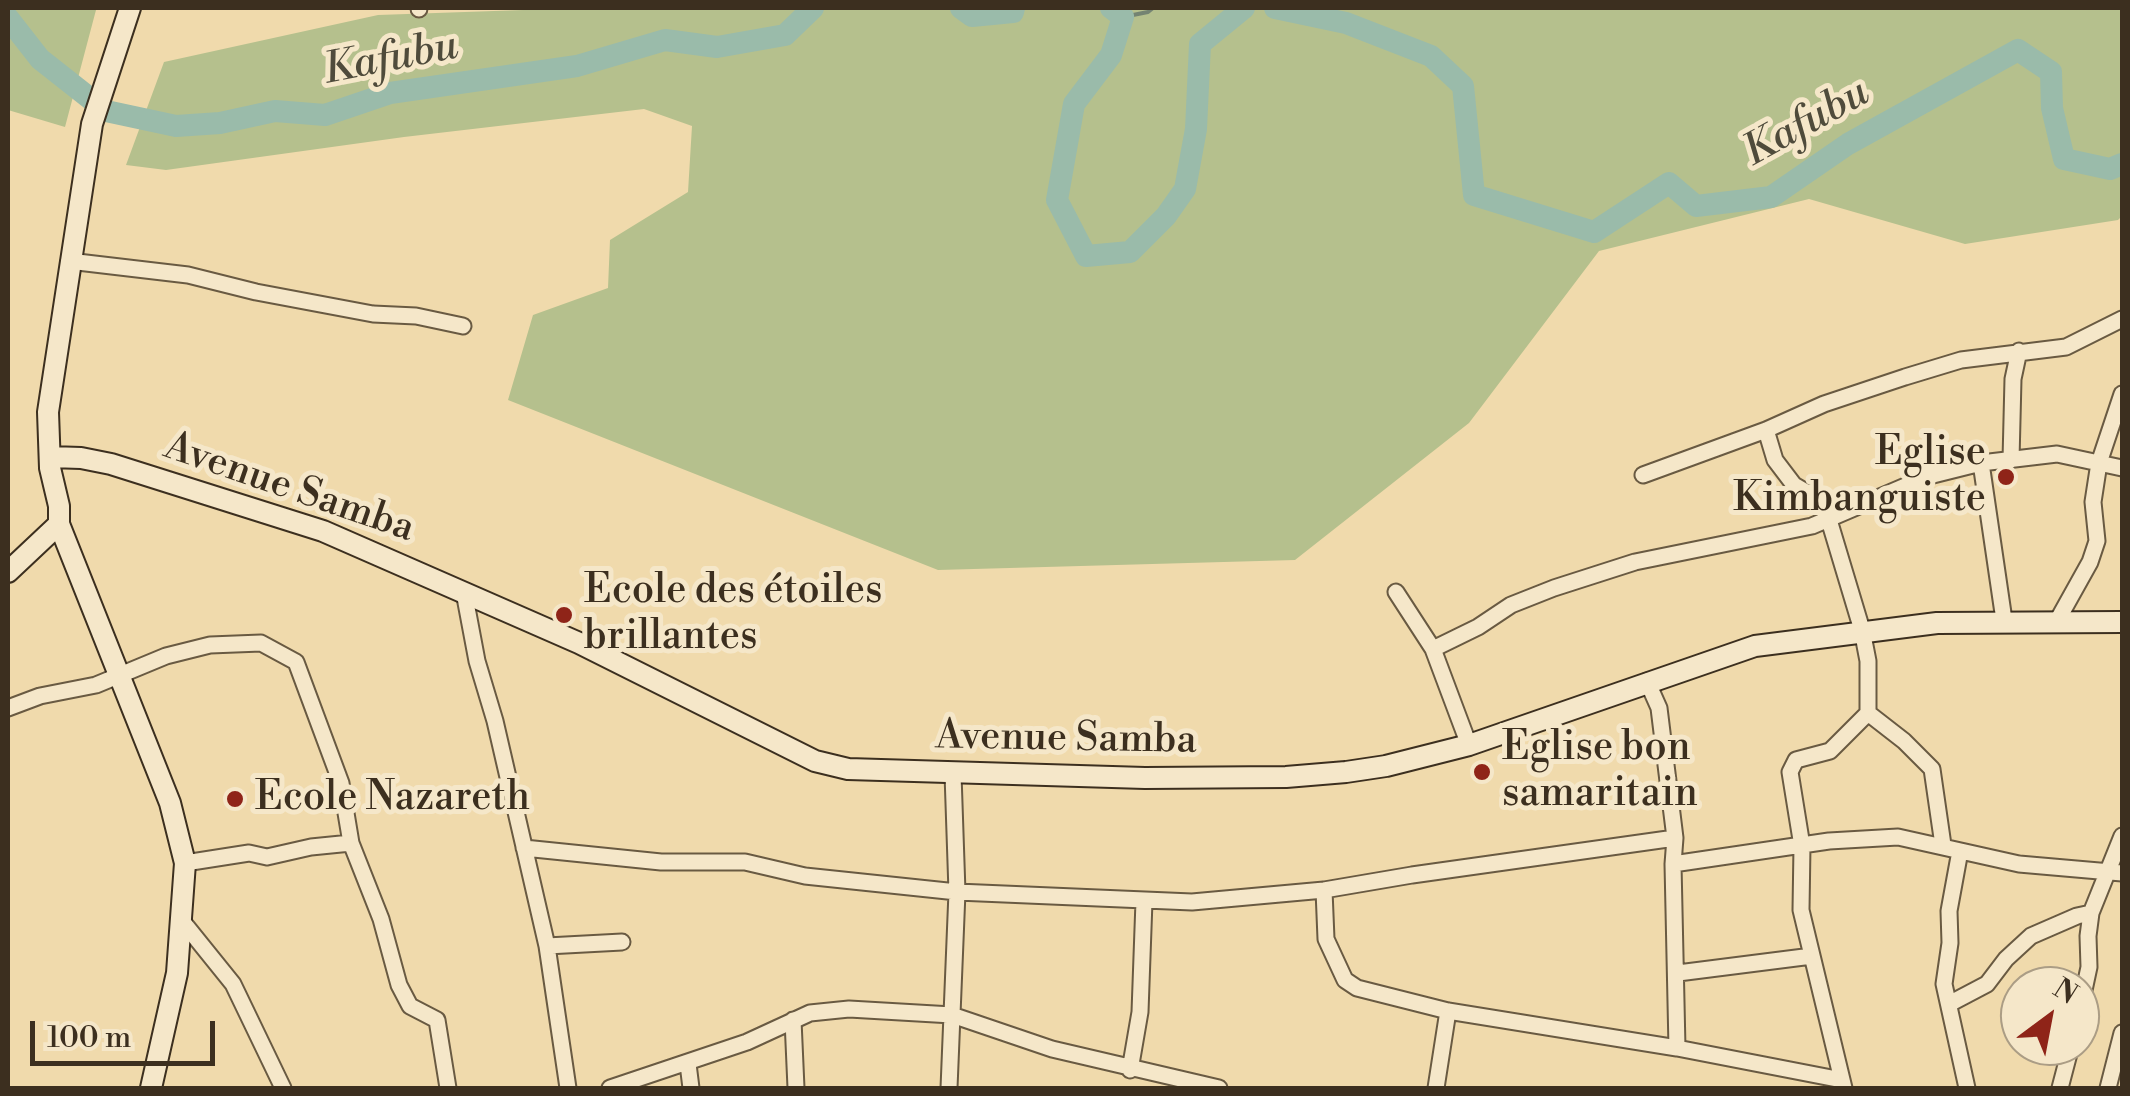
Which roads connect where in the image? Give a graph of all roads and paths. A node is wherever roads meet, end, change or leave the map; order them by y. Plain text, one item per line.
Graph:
1 (130, 8) edge
2 (69, 260) junction
3 (2122, 319) edge
4 (463, 326) dead end
5 (2020, 351) junction
6 (2122, 394) edge
7 (1766, 430) junction
8 (50, 457) junction
9 (2010, 460) junction
10 (1981, 463) junction
11 (2098, 463) junction
12 (2122, 468) edge
13 (1643, 475) dead end
14 (1829, 520) junction
15 (59, 524) junction
16 (8, 572) edge
17 (464, 592) junction
18 (1396, 592) dead end
19 (2004, 620) junction
20 (2056, 622) junction
21 (2122, 622) edge
22 (1862, 630) junction
23 (1432, 650) junction
24 (118, 673) junction
25 (1647, 681) junction
26 (8, 708) edge
27 (1868, 713) junction
28 (1469, 745) junction
29 (953, 774) junction
30 (2122, 836) edge
31 (1675, 838) junction
32 (350, 843) junction
33 (1943, 844) junction
34 (1802, 846) junction
35 (524, 848) junction
36 (1960, 851) junction
37 (185, 863) junction
38 (1673, 864) junction
39 (2115, 871) edge
40 (1324, 890) junction
41 (957, 892) junction
42 (1144, 901) junction
43 (2091, 914) junction
44 (183, 922) junction
45 (622, 942) dead end
46 (547, 946) junction
47 (1812, 956) junction
48 (2089, 966) edge
49 (1678, 973) junction
50 (1949, 1004) junction
51 (1448, 1011) junction
52 (952, 1015) junction
53 (793, 1020) junction
54 (2122, 1032) edge
55 (1678, 1048) junction
56 (688, 1064) junction
57 (1130, 1070) junction
58 (1843, 1084) edge
59 (2113, 1086) edge
60 (151, 1088) edge
61 (282, 1088) edge
62 (448, 1088) edge
63 (568, 1088) edge
64 (610, 1088) edge
65 (691, 1088) edge
66 (796, 1088) edge
67 (948, 1088) edge
68 (1218, 1088) edge
69 (1436, 1088) edge
70 (1967, 1088) edge

1 - 2 street
2 - 4 street
2 - 8 street
3 - 5 street
5 - 7 street
5 - 9 street
6 - 11 street
7 - 13 street
7 - 14 street
8 - 15 street
8 - 17 street, Avenue Samba
9 - 10 street
9 - 11 street
10 - 14 street
10 - 19 street
11 - 12 street
11 - 20 street
14 - 22 street
14 - 23 street
15 - 16 street
15 - 24 street
17 - 29 street, Avenue Samba
17 - 35 street
18 - 23 street
19 - 20 street, Avenue Samba
19 - 22 street, Avenue Samba
20 - 21 street, Avenue Samba
22 - 25 street, Avenue Samba
22 - 27 street
23 - 28 street
24 - 26 street
24 - 32 street
24 - 37 street
25 - 28 street, Avenue Samba
25 - 31 street
27 - 33 street
27 - 34 street
28 - 29 street, Avenue Samba
29 - 41 street
30 - 39 street
31 - 38 street
31 - 40 street
32 - 37 street
32 - 62 street
33 - 34 street
33 - 36 street
34 - 38 street
34 - 47 street
35 - 41 street
35 - 46 street
36 - 39 street
36 - 50 street
37 - 44 street
38 - 49 street
39 - 43 street
40 - 42 street
40 - 51 street
41 - 42 street
41 - 52 street
42 - 57 street
43 - 48 street
43 - 50 street
44 - 60 street
44 - 61 street
45 - 46 street
46 - 63 street
47 - 49 street
47 - 58 street
49 - 55 street
50 - 70 street
51 - 55 street
51 - 69 street
52 - 53 street
52 - 57 street
52 - 67 street
53 - 56 street
53 - 66 street
54 - 59 street
55 - 58 street
56 - 64 street
56 - 65 street
57 - 68 street

